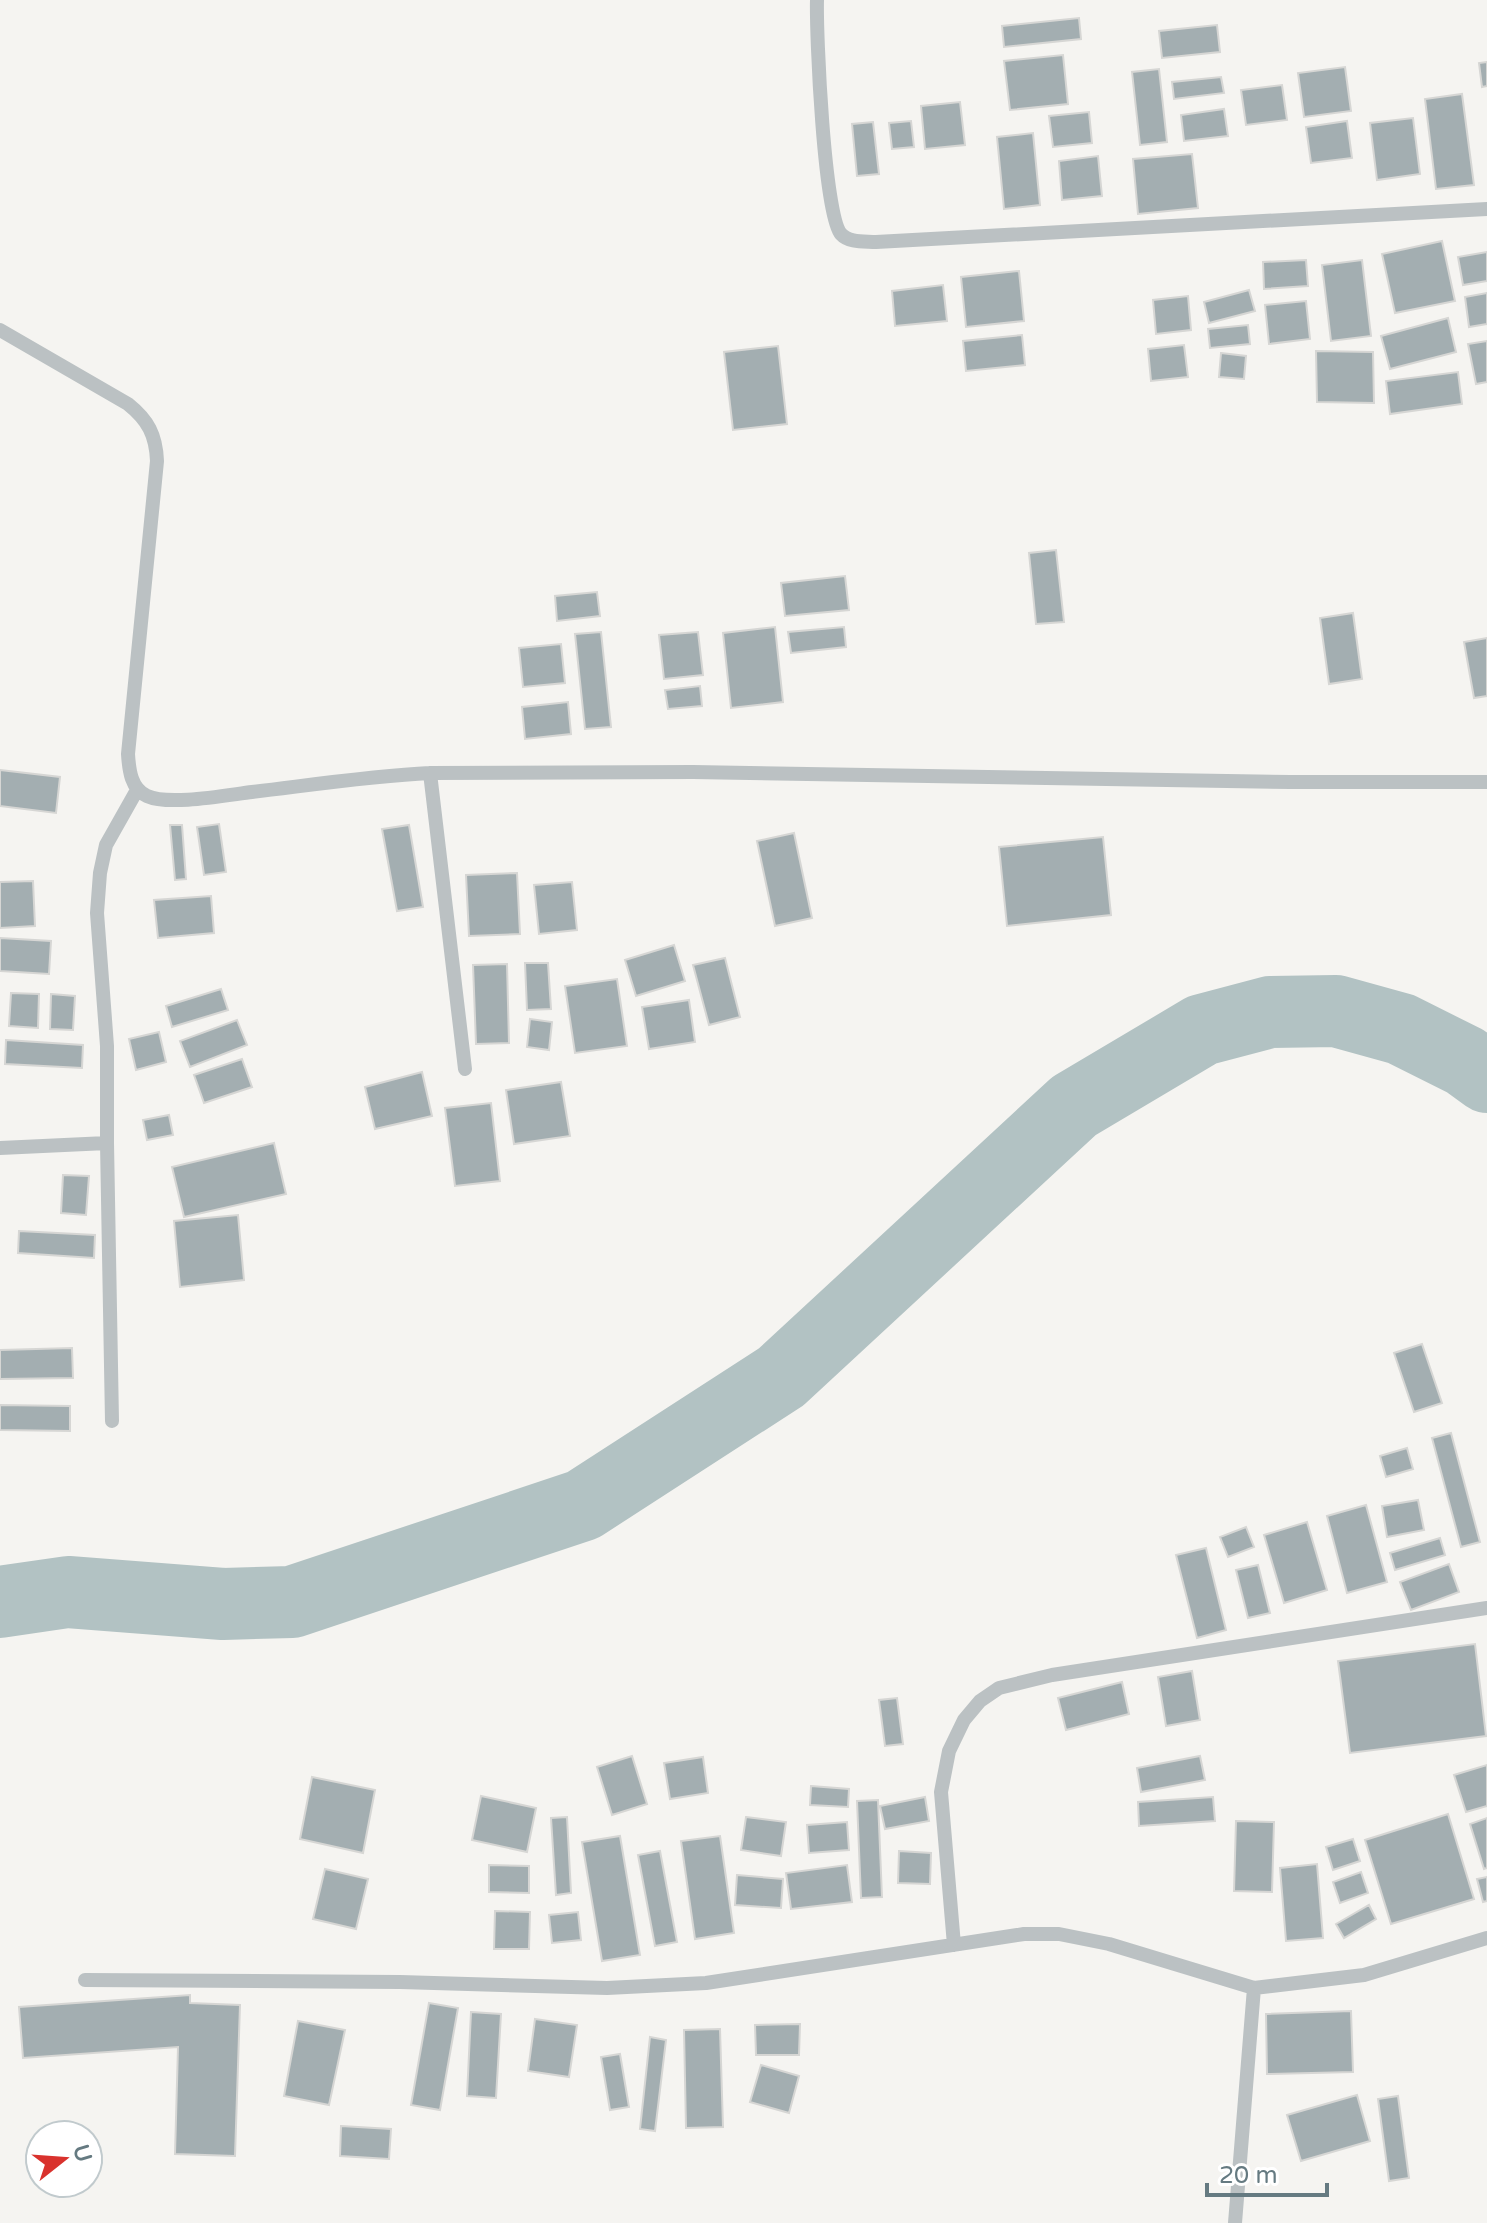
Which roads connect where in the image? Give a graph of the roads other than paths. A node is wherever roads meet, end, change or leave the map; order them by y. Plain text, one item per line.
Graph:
1 (817, 0) edge
2 (1487, 209) edge
3 (0, 330) edge
4 (430, 773) junction
5 (1487, 782) edge
6 (137, 790) junction
7 (465, 1069) dead end
8 (107, 1143) junction
9 (0, 1148) edge
10 (112, 1421) dead end
11 (1487, 1608) edge
12 (1487, 1938) edge
13 (954, 1945) junction
14 (85, 1980) dead end
15 (1254, 1988) junction
16 (1235, 2223) edge

1 - 2 street
3 - 6 street
4 - 5 street
4 - 6 street
4 - 7 street
6 - 8 street
8 - 9 street
8 - 10 street
11 - 13 street
12 - 15 street
13 - 14 street
13 - 15 street
15 - 16 street

